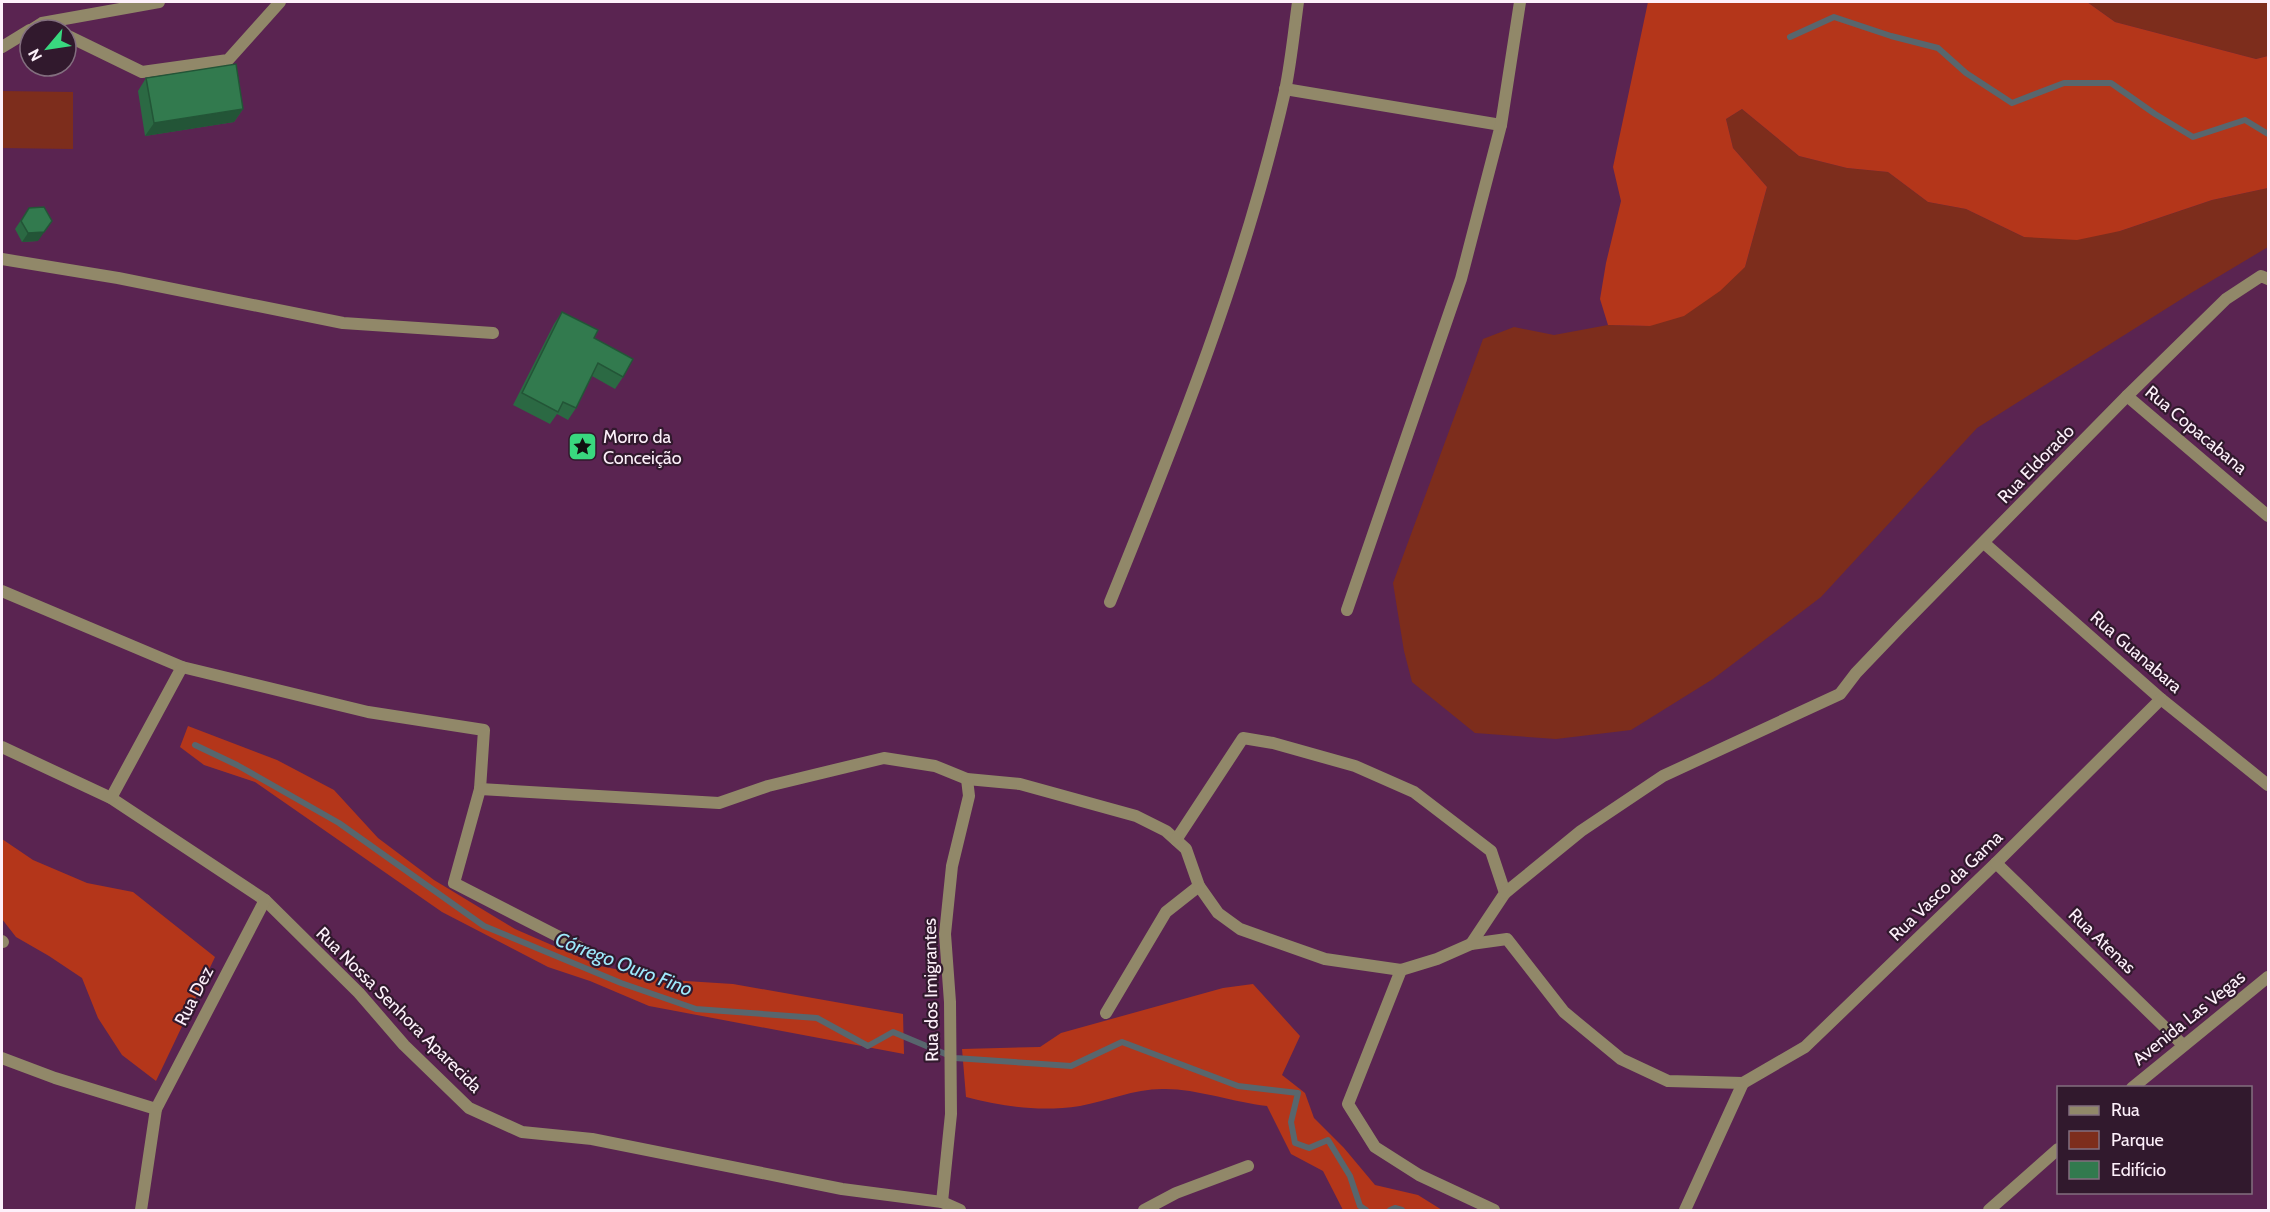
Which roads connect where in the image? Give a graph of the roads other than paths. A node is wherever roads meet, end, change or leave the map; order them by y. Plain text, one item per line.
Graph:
1 (159, 2) edge
2 (280, 2) edge
3 (1298, 2) edge
4 (1520, 2) edge
5 (70, 18) edge
6 (18, 37) edge
7 (78, 41) edge
8 (2, 47) edge
9 (1285, 89) junction
10 (1501, 125) junction
11 (2, 259) edge
12 (2268, 279) edge
13 (493, 333) dead end
14 (2127, 396) junction
15 (2268, 516) edge
16 (1984, 543) junction
17 (2, 591) edge
18 (1110, 602) dead end
19 (1347, 610) dead end
20 (182, 666) junction
21 (2161, 699) junction
22 (2, 747) edge
23 (967, 779) junction
24 (2268, 785) edge
25 (480, 789) junction
26 (111, 798) junction
27 (1176, 840) junction
28 (1996, 863) junction
29 (1199, 886) junction
30 (1505, 893) junction
31 (265, 900) junction
32 (1471, 944) junction
33 (579, 947) dead end
34 (1401, 970) junction
35 (2268, 977) edge
36 (1106, 1013) dead end
37 (2183, 1045) junction
38 (2, 1058) edge
39 (1743, 1083) junction
40 (2134, 1086) edge
41 (156, 1109) junction
42 (2057, 1150) edge
43 (1248, 1166) dead end
44 (942, 1202) junction
45 (141, 1210) edge
46 (960, 1210) edge
47 (1144, 1210) edge
48 (1494, 1210) edge
49 (1685, 1210) edge
50 (1989, 1210) edge

1 - 5 street
2 - 7 street
3 - 9 street
4 - 10 street
6 - 8 street
9 - 10 street
9 - 18 street
10 - 19 street
11 - 13 street
12 - 14 street, Rua Eldorado
14 - 15 street, Rua Copacabana
14 - 16 street, Rua Eldorado
16 - 21 street, Rua Guanabara
16 - 30 street, Rua Eldorado
17 - 20 street
20 - 25 street
20 - 26 street
21 - 24 street, Rua Guanabara
21 - 28 street, Rua Vasco da Gama
22 - 26 street, Rua Nossa Senhora Aparecida
23 - 25 street
23 - 27 street
23 - 44 street, Rua dos Imigrantes
25 - 33 street
26 - 31 street, Rua Nossa Senhora Aparecida
27 - 29 street
27 - 30 street
28 - 37 street, Rua Atenas
28 - 39 street, Rua Vasco da Gama
29 - 34 street
29 - 36 street
30 - 32 street
31 - 41 street, Rua Dez
31 - 44 street, Rua Nossa Senhora Aparecida
32 - 34 street
32 - 39 street
34 - 48 street
35 - 37 street, Avenida Las Vegas
37 - 40 street, Avenida Las Vegas
38 - 41 street
39 - 49 street
41 - 45 street, Rua Dez
42 - 50 street
43 - 47 street
44 - 46 street, Rua Nossa Senhora Aparecida

